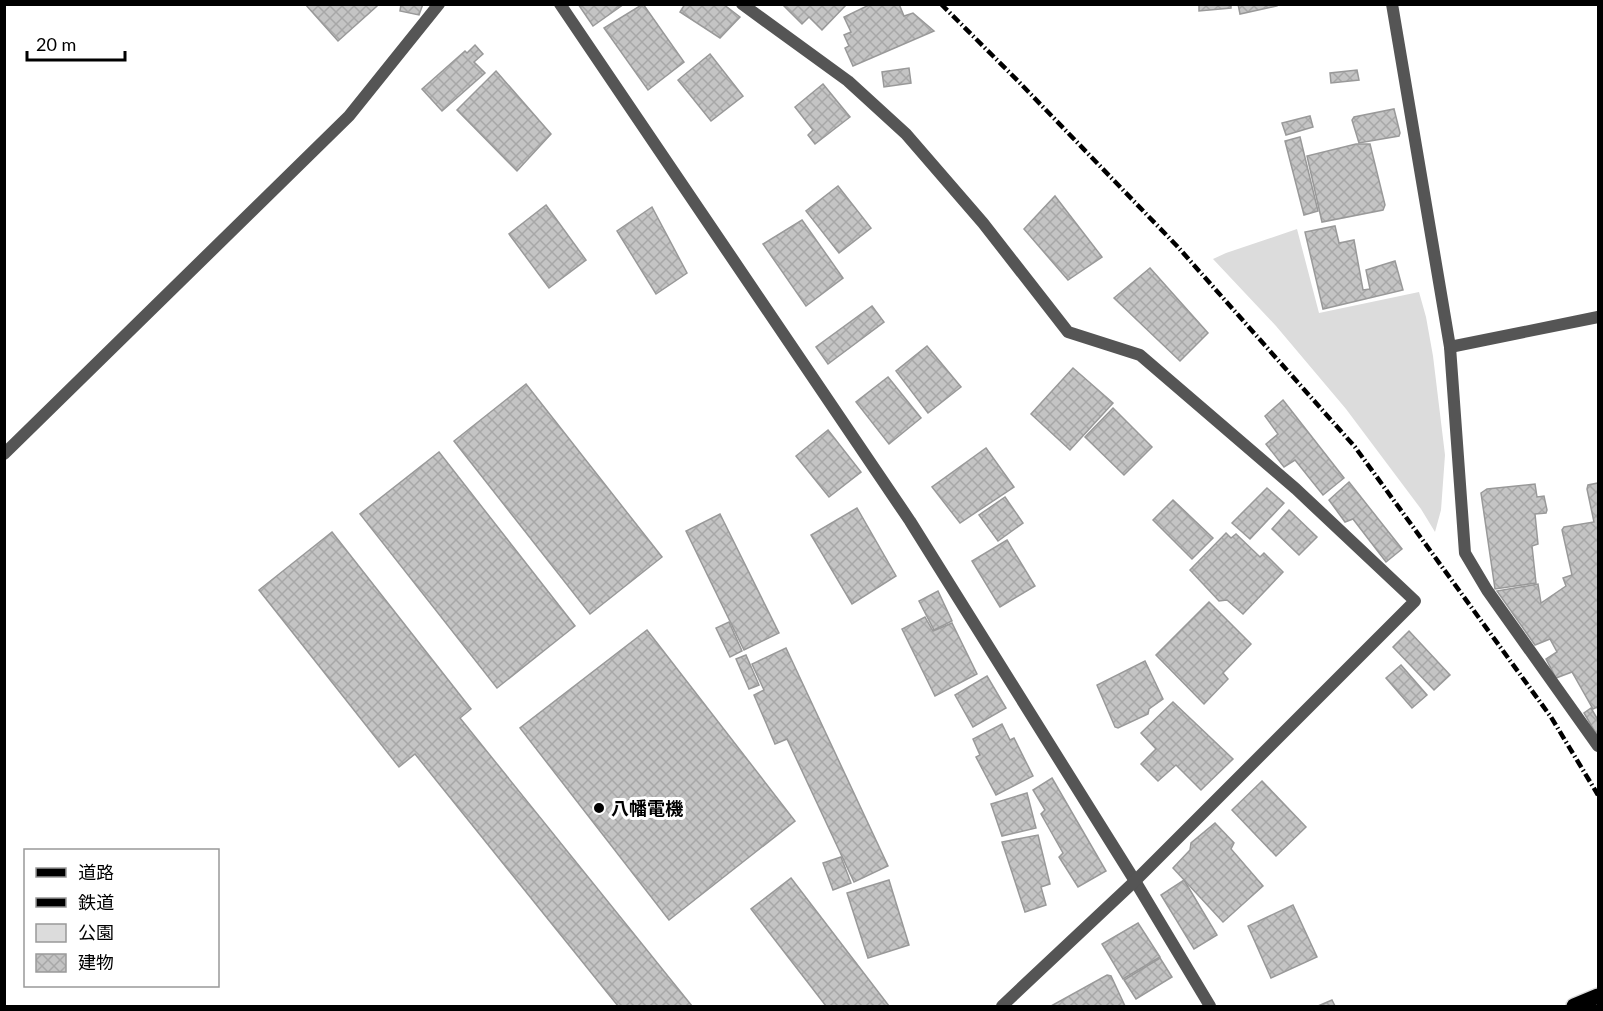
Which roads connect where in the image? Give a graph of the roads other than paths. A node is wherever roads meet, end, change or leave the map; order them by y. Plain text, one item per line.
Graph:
1 (439, 4) edge
2 (560, 4) edge
3 (742, 4) edge
4 (1392, 4) edge
5 (1599, 317) edge
6 (1450, 347) junction
7 (4, 454) edge
8 (1599, 746) edge
9 (1135, 882) junction
10 (1599, 996) edge
11 (1002, 1006) edge
12 (1210, 1006) edge
13 (1574, 1006) edge

1 - 7 street
2 - 9 street
3 - 9 street
4 - 6 street
5 - 6 street
6 - 8 street
9 - 11 street
9 - 12 street
10 - 13 main road

